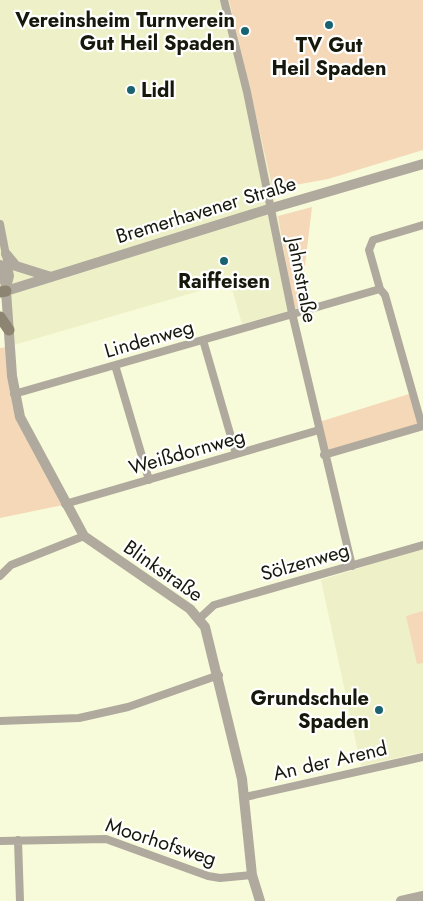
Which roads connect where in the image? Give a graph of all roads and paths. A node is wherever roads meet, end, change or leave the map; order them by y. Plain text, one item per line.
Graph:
1 (224, 0) edge
2 (423, 164) edge
3 (272, 208) junction
4 (0, 224) edge
5 (423, 224) edge
6 (6, 254) junction
7 (0, 264) edge
8 (52, 277) junction
9 (380, 289) junction
10 (3, 292) edge
11 (292, 313) junction
12 (0, 317) edge
13 (9, 330) junction
14 (203, 340) junction
15 (115, 365) junction
16 (14, 394) junction
17 (422, 426) edge
18 (319, 430) junction
19 (236, 454) junction
20 (324, 455) junction
21 (149, 480) junction
22 (65, 504) junction
23 (84, 536) junction
24 (423, 545) edge
25 (352, 566) junction
26 (0, 576) edge
27 (200, 618) junction
28 (219, 675) junction
29 (0, 721) edge
30 (423, 757) edge
31 (245, 797) junction
32 (18, 840) junction
33 (0, 841) edge
34 (252, 875) junction
35 (423, 896) edge
36 (20, 901) edge
37 (260, 901) edge
38 (401, 901) edge

1 - 3 street, Jahnstraße
2 - 3 street, Bremerhavener Straße
3 - 8 street, Bremerhavener Straße
3 - 11 street, Jahnstraße
4 - 6 street
5 - 9 street
6 - 8 street
6 - 10 street
7 - 10 street
8 - 10 street, Bremerhavener Straße
9 - 11 street, Lindenweg
9 - 17 street
10 - 13 street, Blinkstraße
11 - 14 street, Lindenweg
11 - 18 street, Jahnstraße
12 - 13 main road
13 - 16 street, Blinkstraße
14 - 15 street, Lindenweg
14 - 19 street
15 - 16 street, Lindenweg
15 - 21 street
16 - 22 street, Blinkstraße
17 - 20 street
18 - 19 street, Weißdornweg
18 - 20 street, Jahnstraße
19 - 21 street, Weißdornweg
20 - 25 street, Jahnstraße
21 - 22 street, Weißdornweg
22 - 23 street, Blinkstraße
23 - 26 street
23 - 27 street, Blinkstraße
24 - 25 street, Sölzenweg
25 - 27 street, Sölzenweg
27 - 28 street, Blinkstraße
28 - 29 street
28 - 31 street, Blinkstraße
30 - 31 street, An der Arend
31 - 34 street, Blinkstraße
32 - 33 street, Moorhofsweg
32 - 34 street, Moorhofsweg
32 - 36 street
34 - 37 street, Blinkstraße
35 - 38 street

